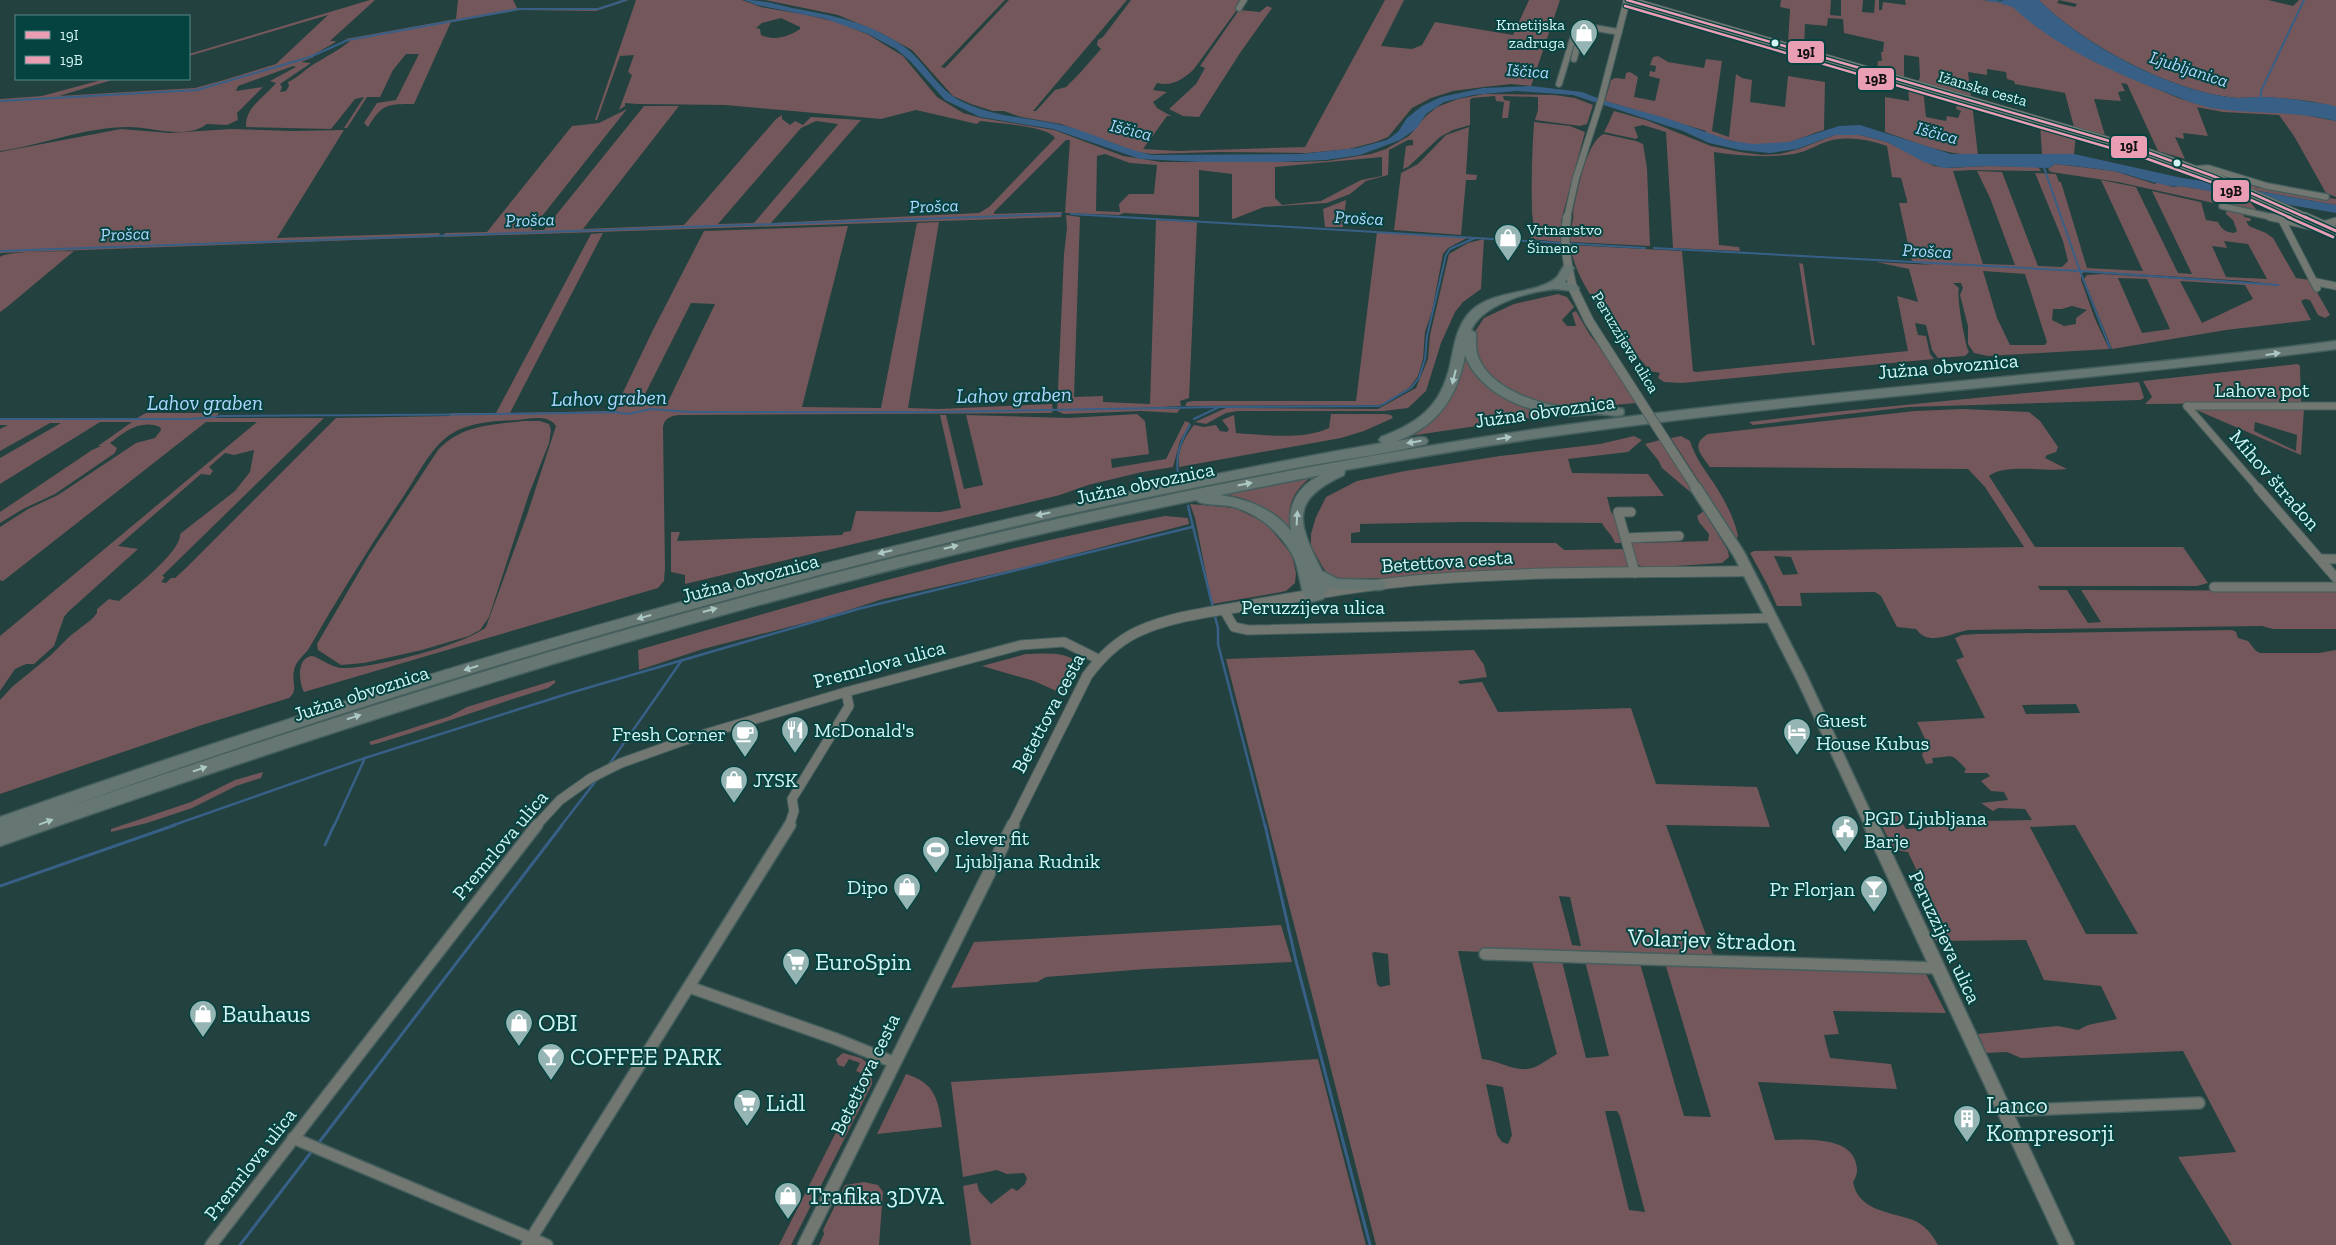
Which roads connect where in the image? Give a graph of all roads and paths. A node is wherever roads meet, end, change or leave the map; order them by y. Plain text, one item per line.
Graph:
1 (1244, 0) edge
2 (1627, 0) edge
3 (1239, 8) dead end
4 (1619, 32) junction
5 (1574, 35) dead end
6 (1574, 58) dead end
7 (1559, 84) dead end
8 (2195, 169) junction
9 (2326, 197) dead end
10 (2222, 206) dead end
11 (2282, 220) junction
12 (2336, 221) edge
13 (2322, 225) junction
14 (2336, 231) edge
15 (1568, 268) junction
16 (1552, 286) junction
17 (2336, 286) edge
18 (1573, 288) junction
19 (2336, 335) edge
20 (2336, 345) edge
21 (2187, 406) joint
22 (2336, 406) edge
23 (1618, 412) junction
24 (1404, 454) junction
25 (1320, 458) junction
26 (1631, 512) dead end
27 (1009, 534) junction
28 (1678, 536) dead end
29 (1625, 538) junction
30 (2320, 559) junction
31 (2336, 559) edge
32 (1748, 571) junction
33 (1635, 573) junction
34 (1317, 575) junction
35 (2336, 578) edge
36 (1379, 585) junction
37 (2336, 587) edge
38 (2214, 588) dead end
39 (1315, 595) junction
40 (1217, 611) junction
41 (1772, 618) junction
42 (1098, 659) junction
43 (846, 692) junction
44 (591, 778) joint
45 (0, 824) edge
46 (0, 838) edge
47 (1485, 954) dead end
48 (1937, 968) junction
49 (689, 987) junction
50 (893, 1062) junction
51 (2199, 1103) dead end
52 (2004, 1111) junction
53 (293, 1138) junction
54 (529, 1242) edge
55 (211, 1245) edge
56 (547, 1245) edge
57 (804, 1245) edge
58 (2067, 1245) edge

1 - 3 street
2 - 4 street, Peruzzijeva ulica
2 - 8 main road, Ižanska cesta
4 - 6 street
4 - 15 street, Peruzzijeva ulica
5 - 7 street
8 - 9 street
8 - 13 main road, Ižanska cesta
10 - 11 street, Ižanska cesta
11 - 13 street, Ižanska cesta
11 - 17 street
12 - 13 street, Ižanska cesta
13 - 14 main road, Ižanska cesta
15 - 16 highway
15 - 18 street, Peruzzijeva ulica
16 - 18 highway
16 -> 25 highway
18 - 23 highway
18 - 32 main road, Peruzzijeva ulica, bridge
19 - 23 highway, Južna obvoznica
24 -> 20 highway, Južna obvoznica
21 - 22 street, Lahova pot
21 - 30 street, Mihov štradon
23 -> 25 highway, Južna obvoznica
27 -> 24 highway, Južna obvoznica
34 -> 24 highway
25 -> 45 highway, Južna obvoznica
26 - 29 street
27 - 39 highway
46 -> 27 highway, Južna obvoznica
28 - 29 street
29 - 33 street
30 - 31 street
30 - 35 street, Mihov štradon
32 - 33 street, Betettova cesta
32 - 41 main road, Peruzzijeva ulica
33 - 36 street, Betettova cesta
34 - 36 highway
34 - 39 highway
36 - 39 street, Betettova cesta
37 - 38 street
39 - 40 street, Betettova cesta
40 - 41 street, Peruzzijeva ulica
40 - 42 street, Betettova cesta
41 - 48 main road, Peruzzijeva ulica
42 - 43 street, Premrlova ulica
42 - 50 street, Betettova cesta
43 - 44 street, Premrlova ulica
43 - 49 street
44 - 53 street, Premrlova ulica
47 - 48 street, Volarjev štradon
48 - 52 main road, Peruzzijeva ulica
49 - 50 street
49 - 54 street
50 - 57 street, Betettova cesta
51 - 52 street
52 - 58 main road, Peruzzijeva ulica
53 - 54 street
53 - 55 street, Premrlova ulica
54 - 56 street

